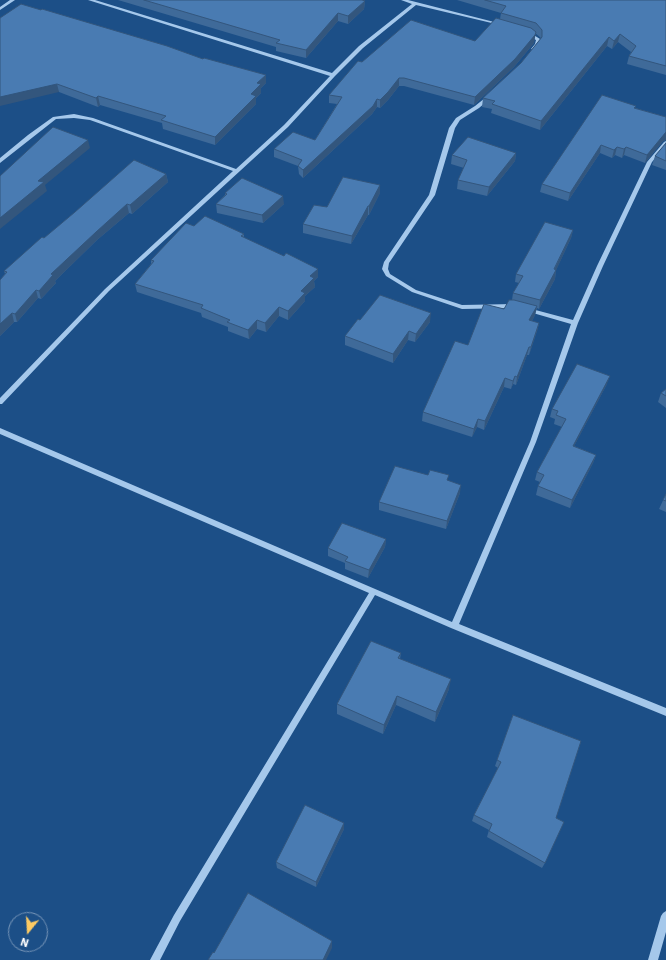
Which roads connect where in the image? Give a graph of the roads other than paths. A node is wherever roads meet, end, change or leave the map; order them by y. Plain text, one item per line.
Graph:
1 (13, 0) edge
2 (90, 0) edge
3 (403, 0) edge
4 (415, 3) junction
5 (0, 9) edge
6 (503, 25) edge
7 (518, 29) edge
8 (529, 54) edge
9 (332, 75) junction
10 (493, 93) edge
11 (666, 144) edge
12 (0, 161) edge
13 (237, 171) junction
14 (575, 323) junction
15 (0, 402) edge
16 (0, 431) edge
17 (373, 592) junction
18 (454, 626) junction
19 (666, 712) edge
20 (666, 916) edge
21 (155, 960) edge
22 (653, 960) edge

1 - 5 street
2 - 9 street
3 - 4 street
4 - 6 street
4 - 9 street
7 - 8 street
9 - 13 street
10 - 14 street
11 - 14 street
12 - 13 street
13 - 15 street
14 - 18 street
16 - 17 street
17 - 18 street
17 - 21 street
18 - 19 street
20 - 22 street

